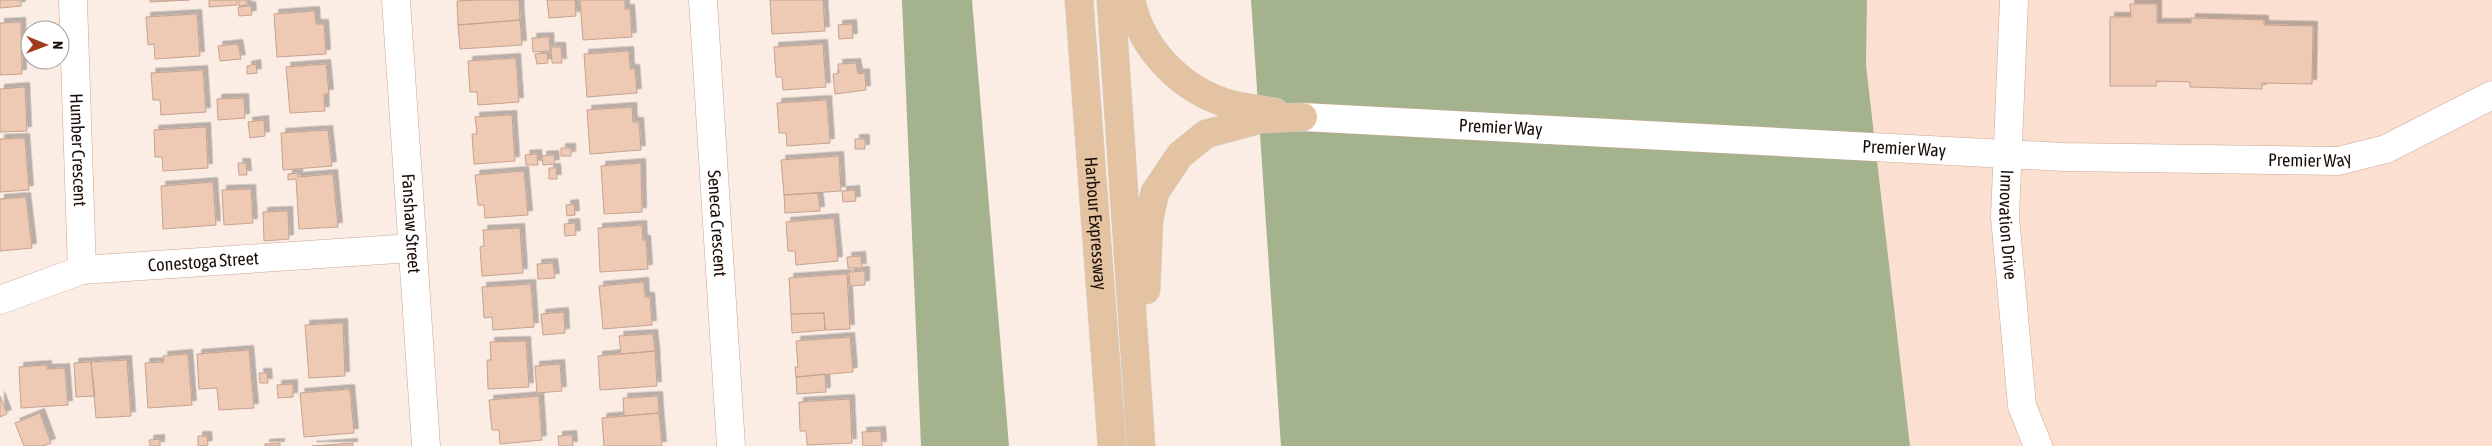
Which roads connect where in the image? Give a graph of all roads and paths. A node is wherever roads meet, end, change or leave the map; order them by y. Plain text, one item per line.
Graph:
1 (73, 0) edge
2 (396, 0) edge
3 (703, 0) edge
4 (1078, 0) edge
5 (1112, 0) edge
6 (1131, 0) edge
7 (2014, 0) edge
8 (2492, 95) edge
9 (1303, 117) junction
10 (2008, 153) junction
11 (412, 248) junction
12 (82, 270) junction
13 (0, 300) edge
14 (1141, 444) edge
15 (426, 446) edge
16 (731, 446) edge
17 (1112, 446) edge
18 (2038, 446) edge

1 - 12 street, Humber Crescent
2 - 11 street, Fanshaw Street
3 - 16 street, Seneca Crescent
4 - 17 main road, Harbour Expressway
5 - 14 main road, Harbour Expressway
6 - 9 main road
7 - 10 street, Innovation Drive
8 - 10 street, Premier Way
9 - 10 street, Premier Way
9 - 14 main road
10 - 18 street, Innovation Drive
11 - 12 street, Conestoga Street
11 - 15 street, Fanshaw Street
12 - 13 street, Conestoga Street

